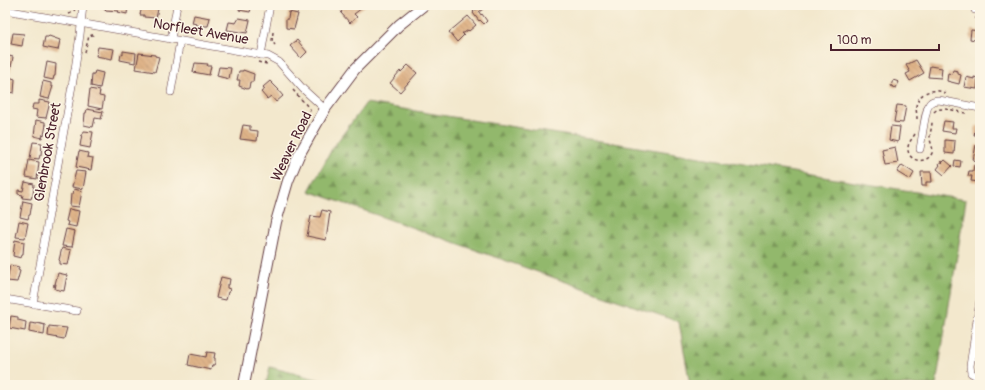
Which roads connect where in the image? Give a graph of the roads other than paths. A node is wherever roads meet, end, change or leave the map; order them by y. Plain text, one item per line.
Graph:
1 (83, 5) edge
2 (177, 5) edge
3 (270, 5) edge
4 (424, 5) edge
5 (5, 10) edge
6 (81, 24) junction
7 (171, 39) junction
8 (180, 41) junction
9 (262, 55) junction
10 (171, 92) dead end
11 (980, 108) edge
12 (325, 109) junction
13 (920, 149) dead end
14 (5, 299) edge
15 (980, 300) edge
16 (33, 304) junction
17 (77, 311) dead end
18 (980, 378) edge
19 (244, 385) edge

1 - 6 street, Glenbrook Street
2 - 7 street
3 - 9 street
4 - 12 main road, Weaver Road
5 - 6 street, Norfleet Avenue
6 - 7 street, Norfleet Avenue
6 - 16 street, Glenbrook Street
7 - 8 street, Norfleet Avenue
8 - 9 street, Norfleet Avenue
8 - 10 street
9 - 12 street, Norfleet Avenue
11 - 13 street
12 - 19 main road, Weaver Road
14 - 16 street
15 - 18 street
16 - 17 street

